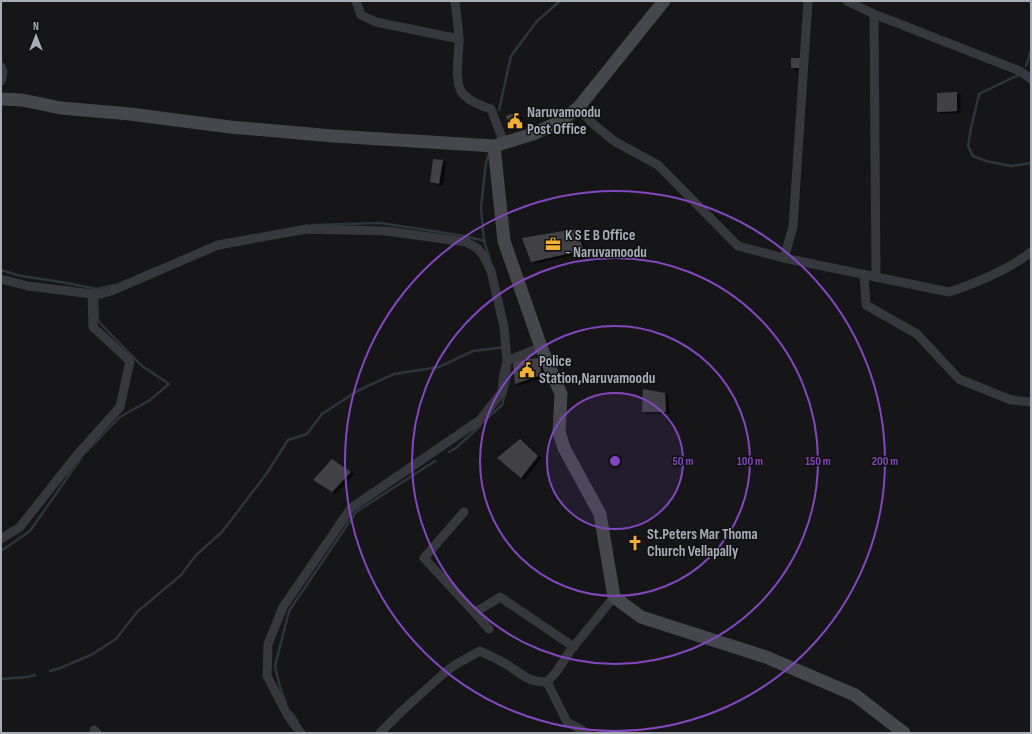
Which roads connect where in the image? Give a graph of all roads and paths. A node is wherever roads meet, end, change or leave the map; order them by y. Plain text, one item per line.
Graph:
1 (356, 1) edge
2 (455, 1) edge
3 (664, 1) edge
4 (808, 1) edge
5 (847, 1) edge
6 (874, 14) junction
7 (459, 39) junction
8 (1, 67) edge
9 (1031, 79) edge
10 (1, 81) edge
11 (1, 99) edge
12 (578, 108) junction
13 (499, 144) junction
14 (1031, 252) edge
15 (784, 258) junction
16 (864, 274) junction
17 (876, 277) junction
18 (1, 279) edge
19 (96, 294) junction
20 (542, 347) junction
21 (507, 357) junction
22 (1031, 402) edge
23 (464, 512) dead end
24 (1, 539) edge
25 (614, 596) junction
26 (474, 612) junction
27 (489, 629) dead end
28 (574, 646) junction
29 (546, 682) junction
30 (301, 733) edge
31 (380, 733) edge
32 (587, 733) edge
33 (904, 733) edge

1 - 7 street
2 - 7 street
3 - 12 street
4 - 15 street
5 - 6 street
6 - 9 street
6 - 17 street
7 - 13 street
8 - 10 street
11 - 13 street
12 - 13 street
12 - 15 street
13 - 20 street
14 - 17 street
15 - 16 street
16 - 17 street
16 - 22 street
18 - 19 street
19 - 21 street
19 - 24 street
20 - 21 street
20 - 25 street
21 - 30 street
23 - 26 street
25 - 28 street
25 - 33 street
26 - 27 street
26 - 28 street
28 - 29 street
29 - 31 street
29 - 32 street

